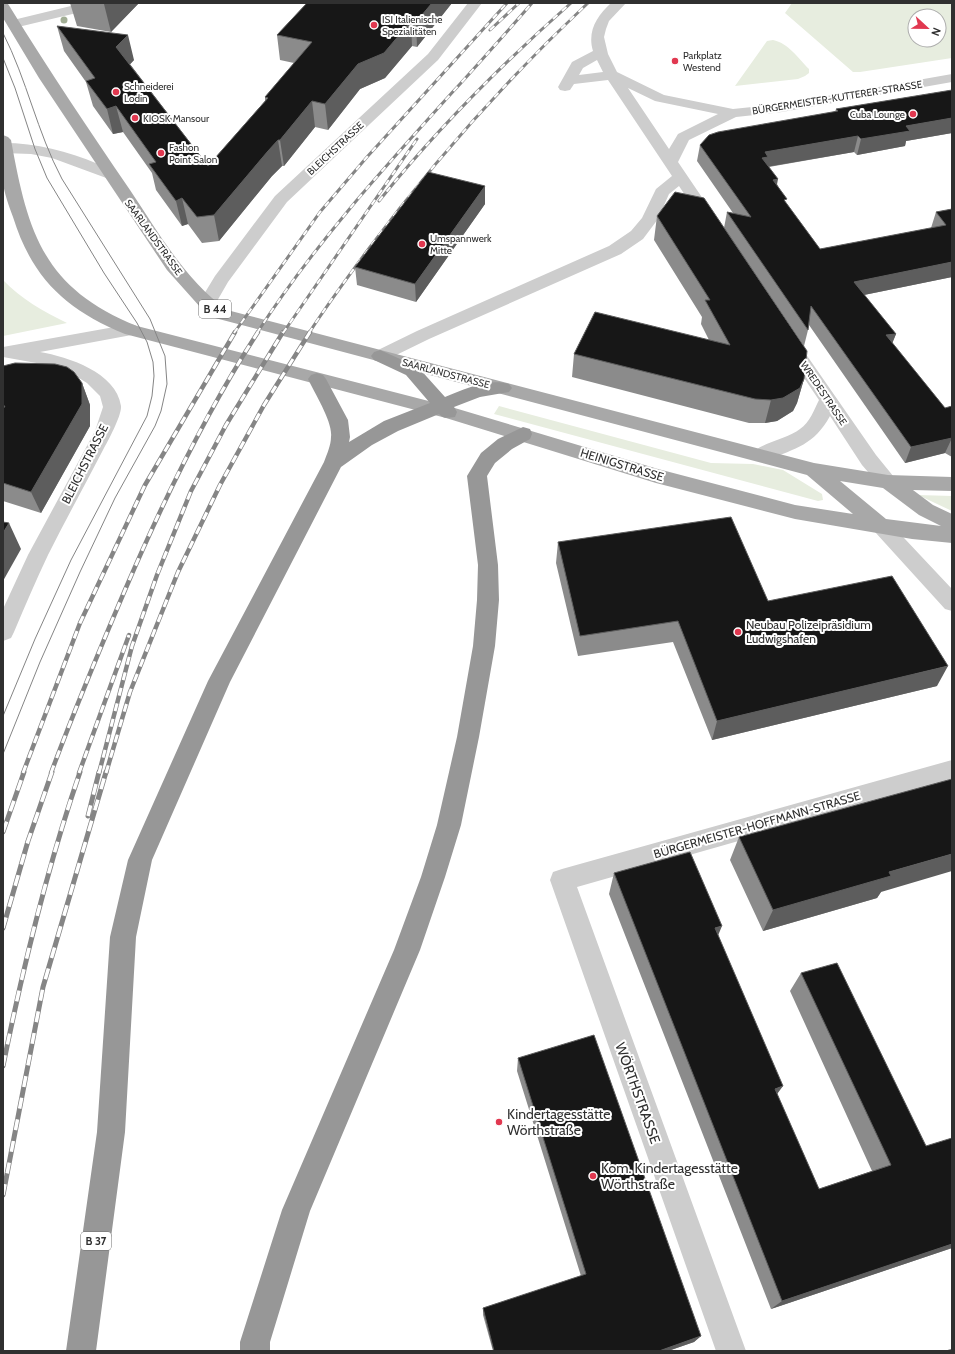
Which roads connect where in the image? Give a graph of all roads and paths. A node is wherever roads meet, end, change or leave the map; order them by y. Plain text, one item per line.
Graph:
1 (85, 3) edge
2 (475, 3) edge
3 (619, 3) edge
4 (3, 7) edge
5 (14, 24) junction
6 (600, 53) junction
7 (612, 75) junction
8 (952, 78) edge
9 (733, 113) junction
10 (3, 145) edge
11 (670, 162) junction
12 (109, 174) junction
13 (680, 177) junction
14 (719, 235) edge
15 (206, 304) junction
16 (779, 327) edge
17 (131, 330) junction
18 (5, 352) edge
19 (380, 356) junction
20 (317, 379) junction
21 (503, 388) junction
22 (828, 400) junction
23 (441, 409) junction
24 (523, 434) junction
25 (762, 455) junction
26 (334, 462) junction
27 (814, 470) junction
28 (888, 482) junction
29 (952, 484) edge
30 (952, 523) edge
31 (882, 527) junction
32 (952, 535) edge
33 (952, 603) edge
34 (3, 632) edge
35 (952, 770) edge
36 (562, 880) joint
37 (81, 1351) edge
38 (255, 1351) edge
39 (731, 1351) edge

1 - 5 street
2 - 15 street, BLEICHSTRASSE
3 - 6 street
4 - 5 main road, SAARLANDSTRASSE / B 44
5 - 12 main road, SAARLANDSTRASSE / B 44
6 - 7 street
6 - 7 street
7 - 9 street
7 - 11 street
8 - 9 street, BÜRGERMEISTER-KUTTERER-STRASSE
9 - 11 street, BÜRGERMEISTER-KUTTERER-STRASSE
10 - 12 street
10 - 17 main road
11 - 13 street
12 - 15 main road, SAARLANDSTRASSE / B 44
13 - 14 street
13 - 19 street
15 - 19 main road, SAARLANDSTRASSE / B 44
16 - 22 street, WREDESTRASSE
17 - 18 street
17 - 20 main road, HEINIGSTRASSE
18 - 34 street, BLEICHSTRASSE
19 - 21 main road, SAARLANDSTRASSE / B 44
19 - 23 highway
20 - 23 main road, HEINIGSTRASSE
20 - 26 highway
21 - 23 highway
21 - 25 main road
22 - 25 street
22 - 28 street, WREDESTRASSE
23 - 24 main road, HEINIGSTRASSE
23 - 26 highway
24 - 31 main road, HEINIGSTRASSE
24 - 38 highway
25 - 27 main road
26 - 37 highway, B 37
27 - 28 main road
27 - 31 main road
28 - 29 main road
28 - 30 main road
31 - 32 main road, HEINIGSTRASSE
31 - 33 street
35 - 36 street, BÜRGERMEISTER-HOFFMANN-STRASSE
36 - 39 street, WÖRTHSTRASSE

